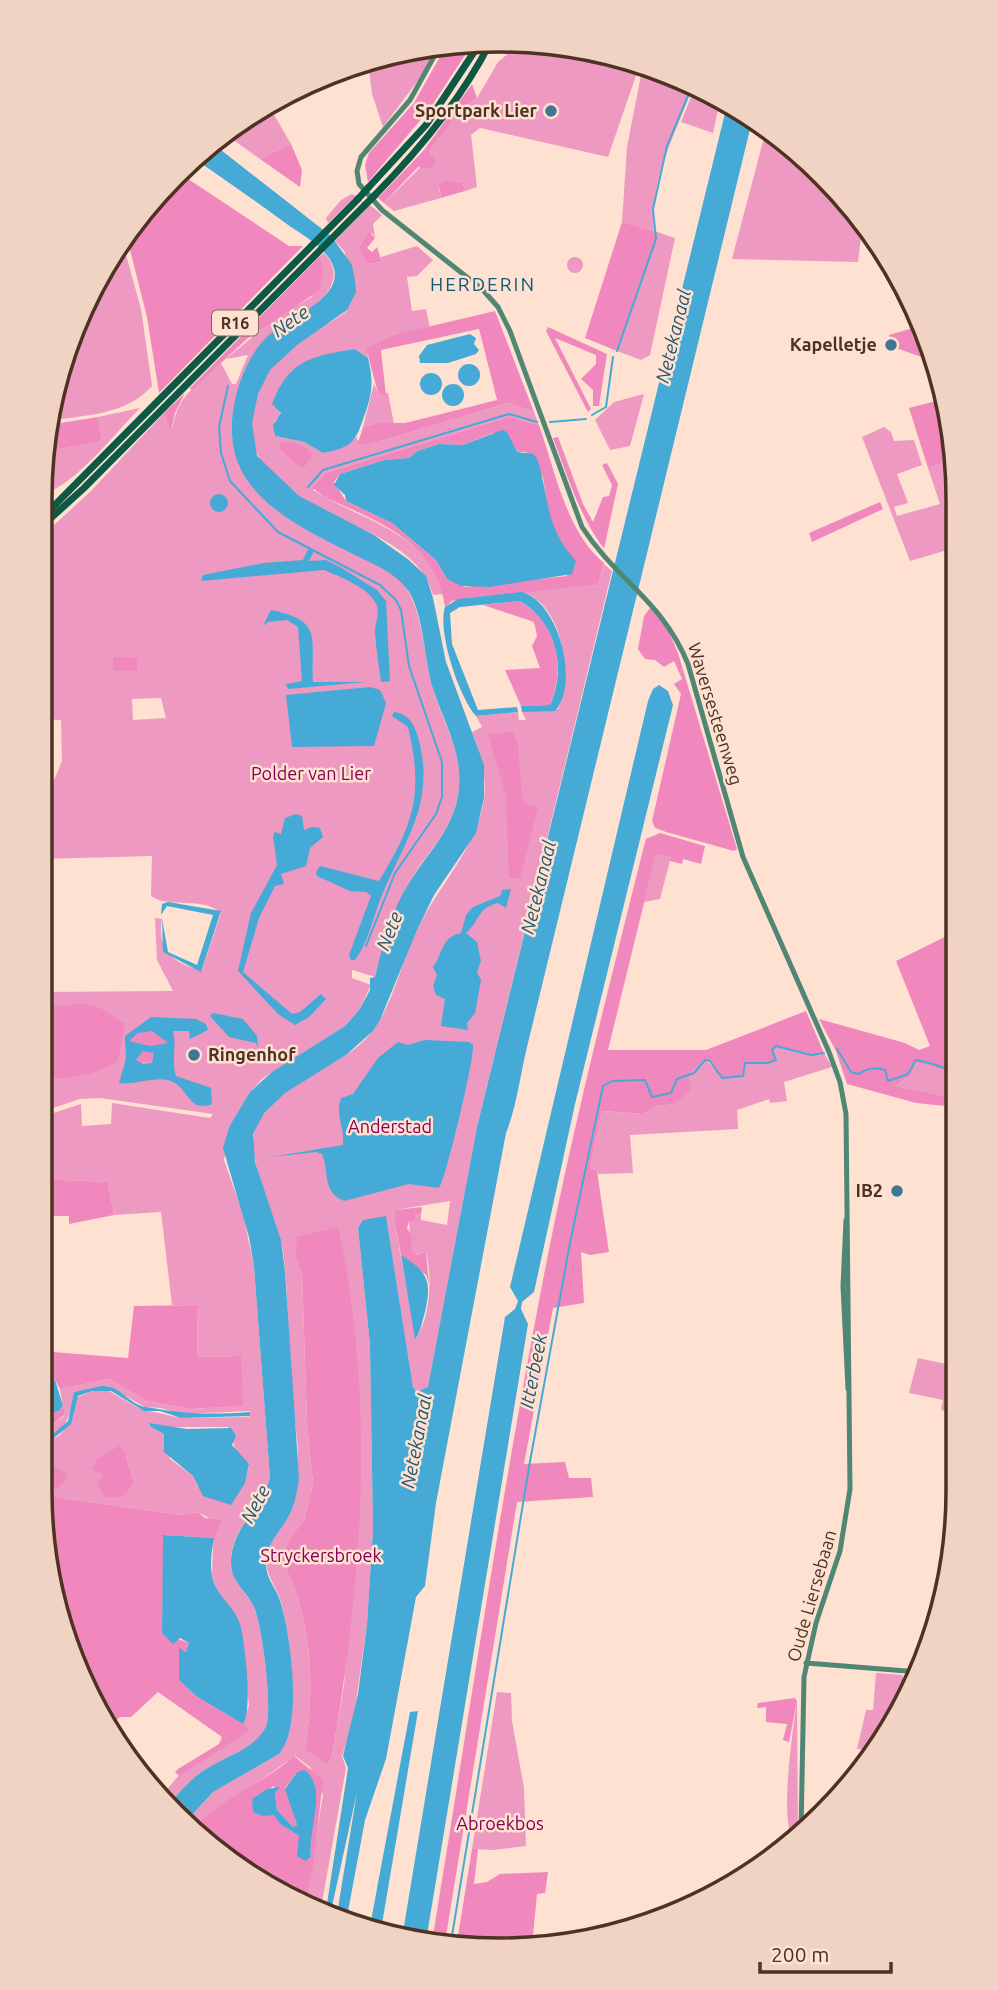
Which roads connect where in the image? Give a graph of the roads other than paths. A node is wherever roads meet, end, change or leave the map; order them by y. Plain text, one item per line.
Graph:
1 (473, 53) edge
2 (484, 53) edge
3 (435, 57) edge
4 (52, 508) edge
5 (52, 516) edge
6 (830, 1052) joint
7 (806, 1664) junction
8 (907, 1671) edge
9 (801, 1820) edge

1 - 4 highway, R16, bridge
2 - 5 highway, R16, bridge
3 - 6 main road, Waversesteenweg
6 - 7 main road, Oude Liersebaan
7 - 8 main road
7 - 9 main road, Oude Liersebaan

